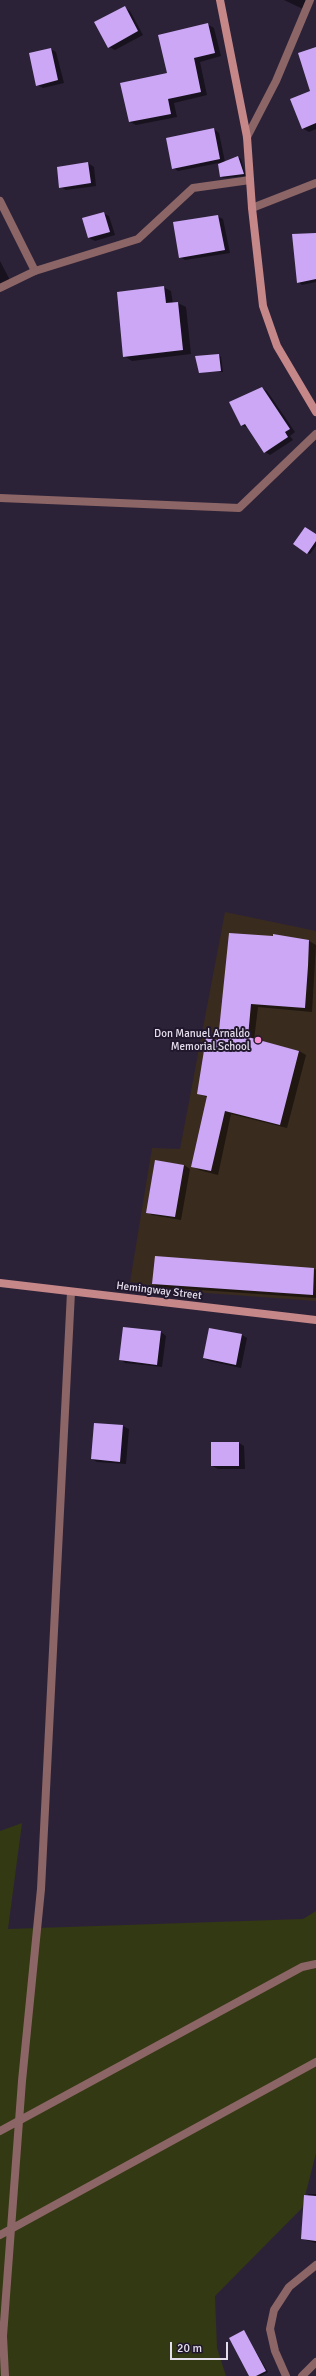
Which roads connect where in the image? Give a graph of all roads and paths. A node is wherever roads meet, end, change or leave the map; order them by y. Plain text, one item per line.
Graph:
1 (220, 0) edge
2 (310, 0) edge
3 (247, 137) junction
4 (250, 180) junction
5 (316, 183) edge
6 (0, 201) edge
7 (252, 208) junction
8 (35, 271) junction
9 (0, 288) edge
10 (316, 412) edge
11 (316, 434) edge
12 (0, 498) edge
13 (0, 1283) edge
14 (71, 1292) junction
15 (316, 1320) edge
16 (316, 1964) edge
17 (316, 2062) edge
18 (20, 2120) junction
19 (0, 2131) edge
20 (11, 2229) junction
21 (0, 2235) edge
22 (316, 2265) edge
23 (316, 2362) edge
24 (5, 2376) edge
25 (286, 2376) edge
26 (302, 2376) edge

1 - 3 main road
2 - 3 street
3 - 4 main road
4 - 7 main road
4 - 8 street
5 - 7 street
6 - 8 street
7 - 10 main road
8 - 9 street
11 - 12 street
13 - 14 main road, Hemingway Street
14 - 15 main road, Hemingway Street
14 - 18 street
16 - 18 street
17 - 20 street
18 - 19 street
18 - 20 street
20 - 21 street
20 - 24 street
22 - 25 street
23 - 26 street

